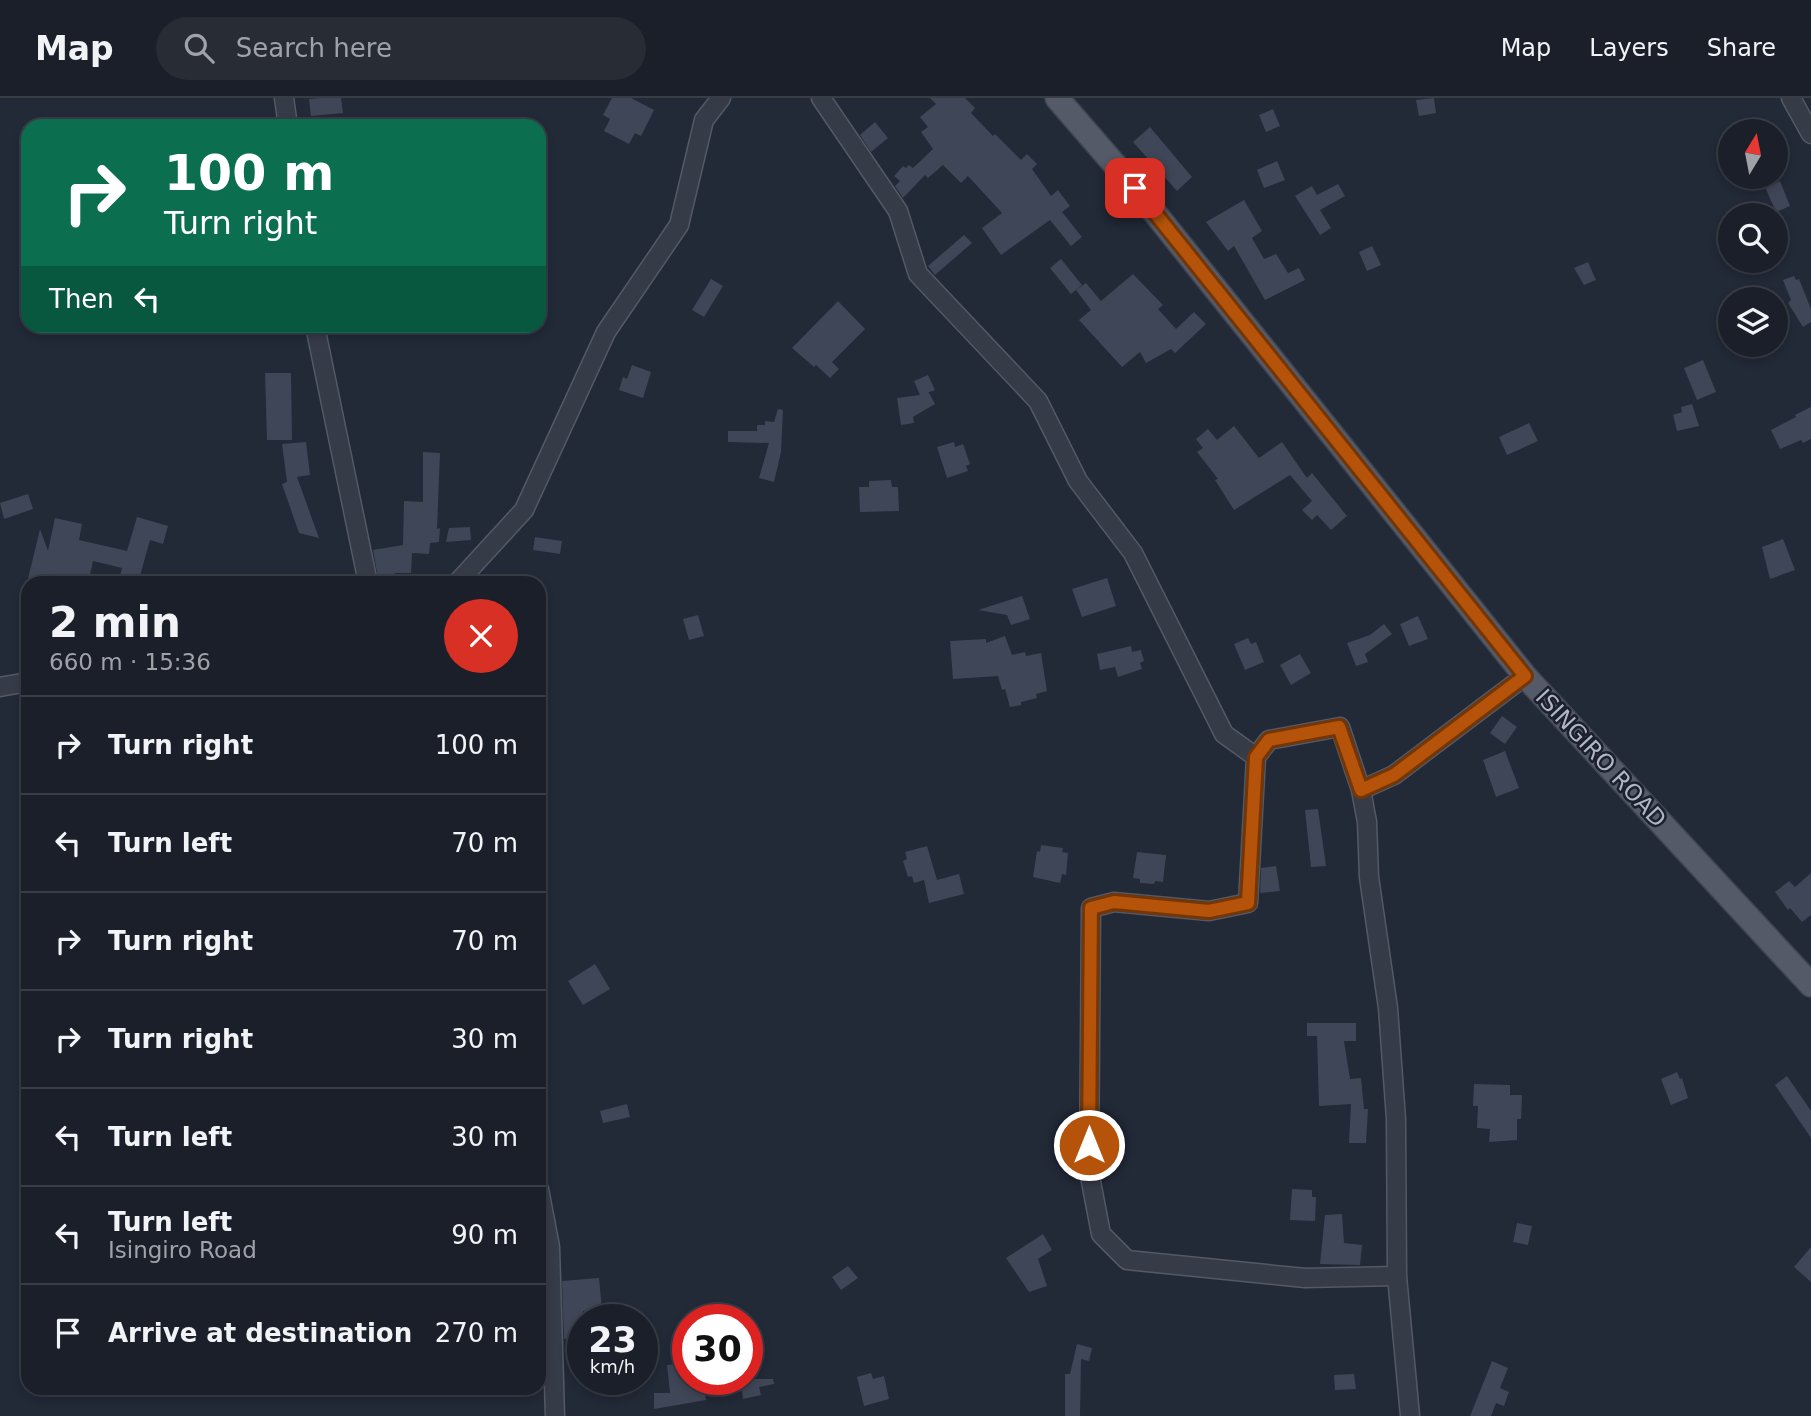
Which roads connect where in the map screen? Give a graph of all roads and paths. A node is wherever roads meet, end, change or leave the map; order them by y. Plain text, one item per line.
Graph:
1 (284, 98) edge
2 (721, 98) edge
3 (821, 98) edge
4 (1057, 98) edge
5 (1791, 98) edge
6 (287, 119) edge
7 (1811, 134) edge
8 (316, 333) edge
9 (367, 576) edge
10 (463, 576) edge
11 (1525, 676) junction
12 (21, 683) edge
13 (0, 687) edge
14 (1256, 757) junction
15 (1361, 790) junction
16 (1811, 985) edge
17 (546, 1226) edge
18 (1396, 1276) junction
19 (555, 1416) edge
20 (1410, 1416) edge

1 - 6 street
2 - 10 street
3 - 14 street
4 - 11 main road, ISINGIRO ROAD
5 - 7 street
8 - 9 street
11 - 15 street
11 - 16 main road, ISINGIRO ROAD
12 - 13 street
14 - 15 street
14 - 18 street
15 - 18 street
17 - 19 street
18 - 20 street

